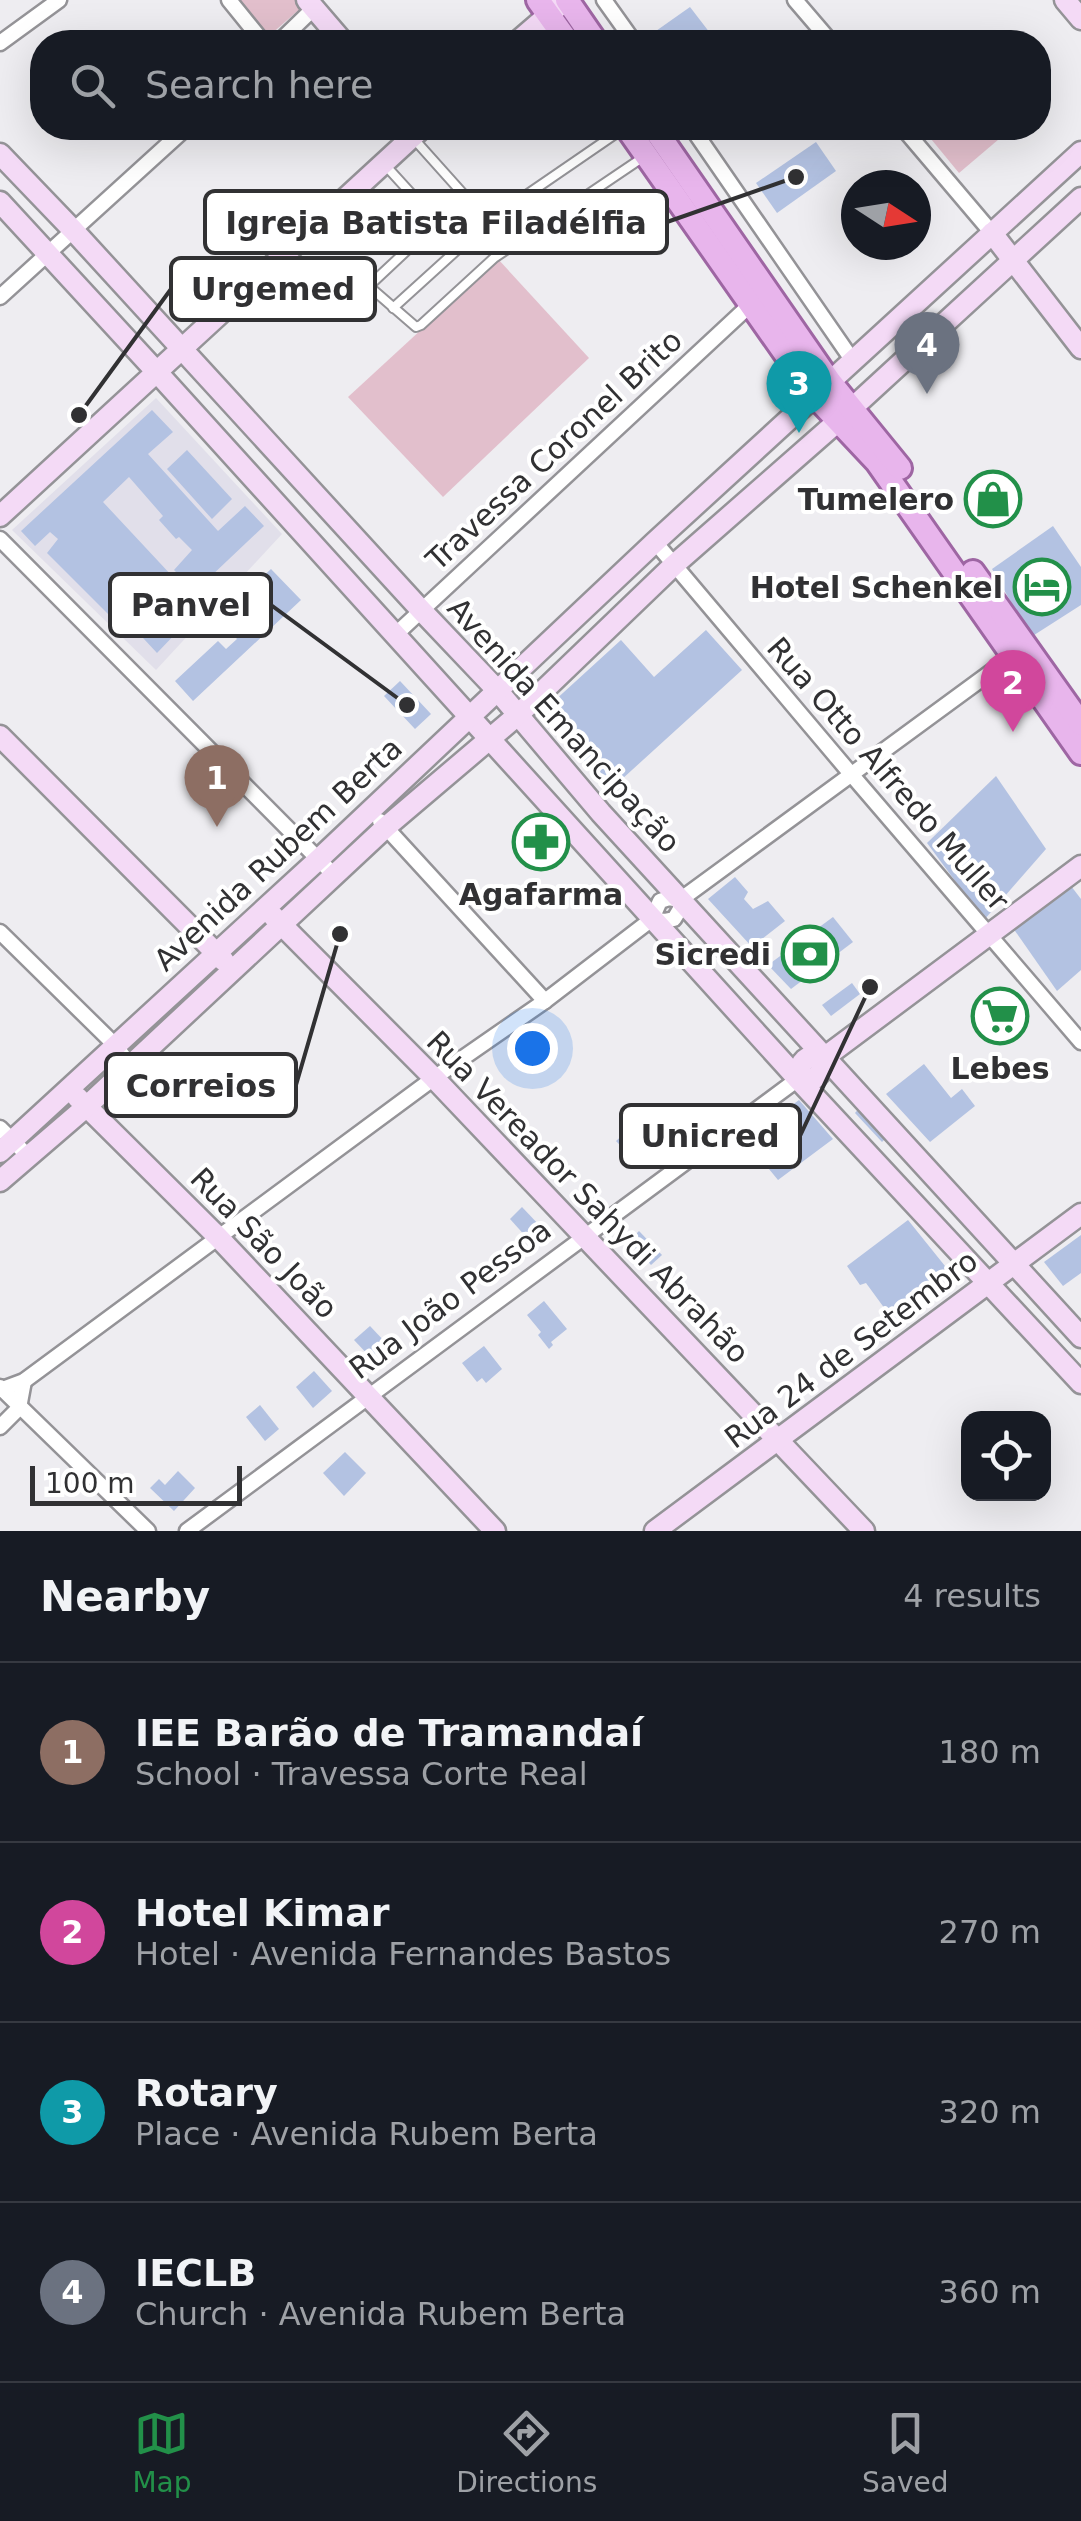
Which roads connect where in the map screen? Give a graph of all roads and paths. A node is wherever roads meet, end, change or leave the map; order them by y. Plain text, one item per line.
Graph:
1 (59, 0) edge
2 (229, 0) edge
3 (604, 0) edge
4 (795, 0) edge
5 (1065, 0) edge
6 (310, 4) edge
7 (555, 4) edge
8 (1081, 19) edge
9 (253, 30) edge
10 (289, 30) edge
11 (333, 30) edge
12 (529, 30) edge
13 (564, 30) edge
14 (583, 30) edge
15 (625, 30) edge
16 (821, 30) edge
17 (0, 42) edge
18 (173, 140) edge
19 (407, 140) edge
20 (425, 140) edge
21 (608, 140) edge
22 (635, 140) edge
23 (662, 140) edge
24 (700, 140) edge
25 (913, 140) edge
26 (1081, 152) edge
27 (0, 154) edge
28 (646, 156) junction
29 (383, 163) junction
30 (465, 196) junction
31 (1081, 198) edge
32 (0, 202) edge
33 (490, 220) junction
34 (437, 222) junction
35 (73, 230) junction
36 (992, 233) junction
37 (514, 244) junction
38 (48, 252) junction
39 (1014, 260) junction
40 (0, 297) edge
41 (750, 305) junction
42 (394, 308) junction
43 (182, 347) junction
44 (1081, 348) edge
45 (852, 361) junction
46 (157, 372) junction
47 (822, 389) junction
48 (844, 415) junction
49 (0, 516) edge
50 (0, 540) edge
51 (655, 542) junction
52 (674, 565) junction
53 (421, 610) junction
54 (395, 634) junction
55 (1019, 651) junction
56 (497, 690) junction
57 (519, 714) junction
58 (469, 717) junction
59 (1081, 724) edge
60 (0, 736) edge
61 (490, 740) junction
62 (1081, 754) edge
63 (850, 774) junction
64 (370, 809) junction
65 (386, 827) junction
66 (318, 858) junction
67 (1081, 866) edge
68 (334, 875) junction
69 (680, 900) junction
70 (265, 907) junction
71 (652, 919) junction
72 (282, 925) junction
73 (0, 932) edge
74 (989, 934) junction
75 (216, 952) junction
76 (233, 970) junction
77 (545, 1001) junction
78 (1081, 1042) edge
79 (115, 1046) junction
80 (825, 1057) junction
81 (130, 1065) junction
82 (434, 1078) junction
83 (798, 1080) junction
84 (68, 1088) junction
85 (86, 1107) junction
86 (10, 1144) edge
87 (0, 1182) edge
88 (1081, 1214) edge
89 (583, 1236) junction
90 (218, 1238) junction
91 (1014, 1265) junction
92 (988, 1284) junction
93 (1081, 1337) edge
94 (24, 1381) junction
95 (1081, 1382) edge
96 (0, 1388) edge
97 (370, 1396) junction
98 (19, 1408) junction
99 (0, 1428) edge
100 (778, 1441) junction
101 (148, 1531) edge
102 (188, 1531) edge
103 (496, 1531) edge
104 (655, 1531) edge
105 (864, 1531) edge

1 - 17 street
2 - 9 street
3 - 15 street
4 - 16 street
5 - 8 main road
6 - 10 street
6 - 11 main road
7 - 12 main road
7 - 13 main road
7 - 14 main road
18 - 35 street
19 - 29 main road
20 - 30 lane
21 - 33 lane
22 - 28 main road
23 - 47 main road
24 - 45 street
25 - 36 street
26 - 36 main road, Avenida Rubem Berta
27 - 35 main road, Avenida Emancipação
28 - 37 lane
28 - 41 main road
29 - 34 lane
29 - 43 main road
30 - 33 lane
30 - 34 lane
31 - 39 main road, Avenida Rubem Berta
32 - 38 main road
33 - 37 lane
33 - 42 lane
34 - 42 lane
35 - 38 street
35 - 43 main road, Avenida Emancipação
36 - 39 main road
36 - 45 main road, Avenida Rubem Berta
37 - 42 lane
38 - 40 street
38 - 46 main road
39 - 44 main road
39 - 48 main road, Avenida Rubem Berta
41 - 47 main road
41 - 53 street, Travessa Coronel Brito
43 - 46 main road
43 - 53 main road, Avenida Emancipação
45 - 47 main road, Avenida Rubem Berta
46 - 49 main road
46 - 54 main road
47 - 48 main road
47 - 51 main road, Avenida Rubem Berta
48 - 52 main road, Avenida Rubem Berta
48 - 55 main road
50 - 66 street
51 - 52 street, Rua Otto Alfredo Muller
51 - 56 main road, Avenida Rubem Berta
52 - 57 main road, Avenida Rubem Berta
52 - 63 street, Rua Otto Alfredo Muller
53 - 54 street, Travessa Coronel Brito
53 - 56 main road, Avenida Emancipação
54 - 58 main road
55 - 59 main road
55 - 62 main road
55 - 63 street
56 - 57 main road, Avenida Emancipação
56 - 58 main road, Avenida Rubem Berta
57 - 61 main road, Avenida Rubem Berta
57 - 69 main road, Avenida Emancipação
58 - 61 main road
58 - 64 main road, Avenida Rubem Berta
60 - 75 main road
61 - 65 main road, Avenida Rubem Berta
61 - 71 main road
63 - 69 street
63 - 74 street, Rua Otto Alfredo Muller
64 - 65 street
64 - 66 main road, Avenida Rubem Berta
65 - 68 main road, Avenida Rubem Berta
65 - 77 street
66 - 68 street
66 - 70 main road, Avenida Rubem Berta
67 - 74 main road, Rua João Pessoa
68 - 72 main road, Avenida Rubem Berta
69 - 71 street
69 - 80 main road, Avenida Emancipação
70 - 72 main road, Rua Vereador Sahydi Abrahão
70 - 75 main road, Avenida Rubem Berta
71 - 77 street
71 - 83 main road
72 - 76 main road, Avenida Rubem Berta
72 - 82 main road, Rua Vereador Sahydi Abrahão
73 - 79 street
74 - 78 street, Rua Otto Alfredo Muller
74 - 80 main road, Rua João Pessoa
75 - 76 main road
75 - 79 main road, Avenida Rubem Berta
76 - 81 main road, Avenida Rubem Berta
77 - 82 street
79 - 81 street
79 - 84 main road, Avenida Rubem Berta
80 - 83 main road, Rua João Pessoa
80 - 91 main road, Avenida Emancipação
81 - 85 main road, Avenida Rubem Berta
82 - 89 main road, Rua Vereador Sahydi Abrahão
82 - 90 street
83 - 89 street, Rua João Pessoa
83 - 92 main road
84 - 85 main road, Rua São João
84 - 86 main road, Avenida Rubem Berta
85 - 86 main road, Avenida Rubem Berta
85 - 90 main road, Rua São João
86 - 87 main road, Avenida Rubem Berta
88 - 91 main road, Rua 24 de Setembro
89 - 97 street, Rua João Pessoa
89 - 100 main road, Rua Vereador Sahydi Abrahão
90 - 94 street
90 - 97 main road, Rua São João
91 - 92 main road, Rua 24 de Setembro
91 - 93 main road, Avenida Emancipação
92 - 95 main road
92 - 100 main road, Rua 24 de Setembro
94 - 96 street
94 - 98 street
96 - 98 street
97 - 102 street, Rua João Pessoa
97 - 103 main road, Rua São João
98 - 99 street
98 - 101 street
100 - 104 main road, Rua 24 de Setembro
100 - 105 main road, Rua Vereador Sahydi Abrahão

